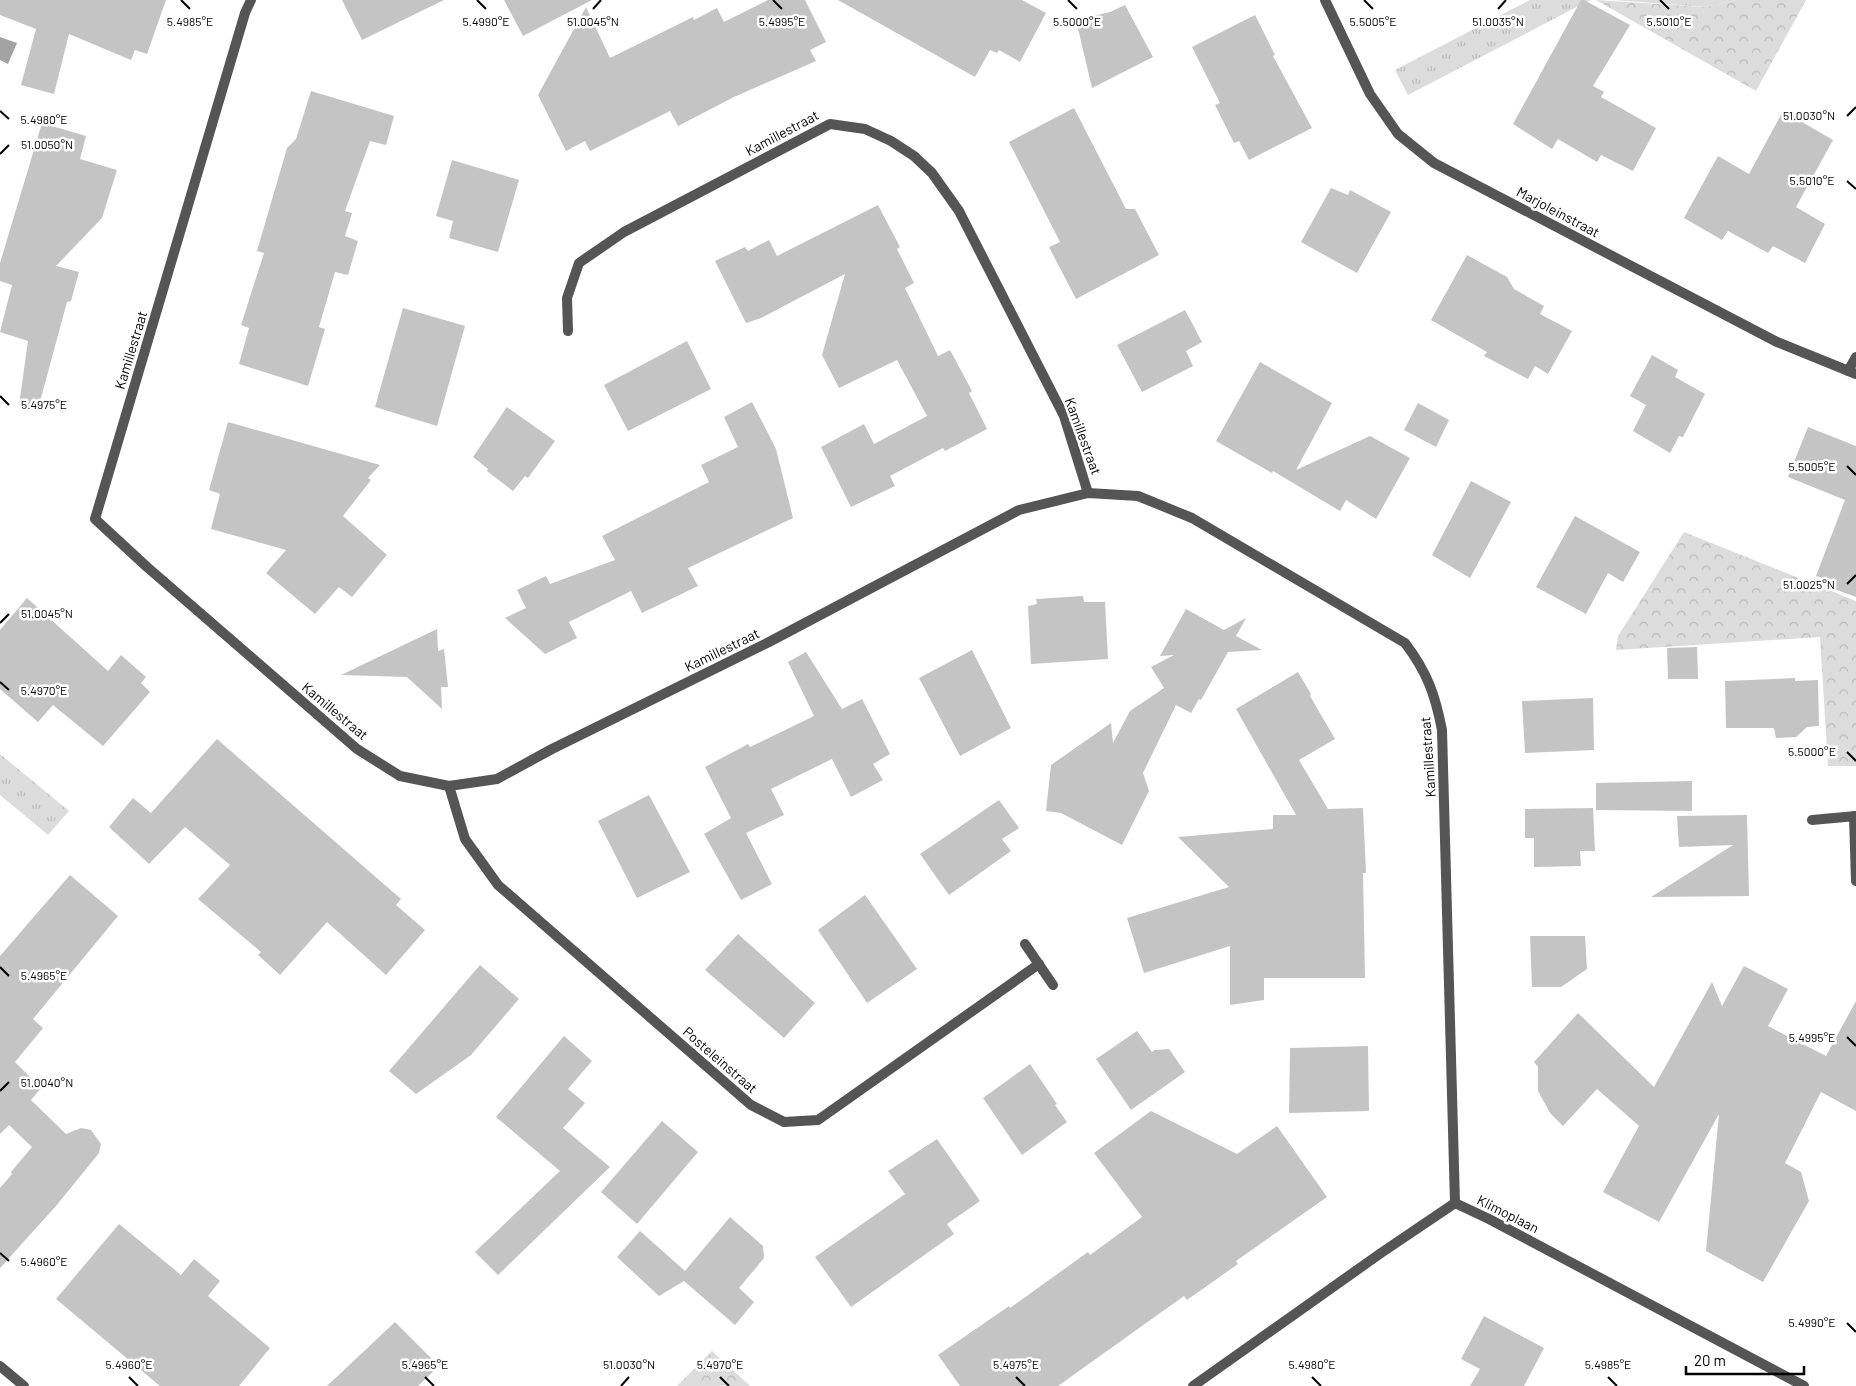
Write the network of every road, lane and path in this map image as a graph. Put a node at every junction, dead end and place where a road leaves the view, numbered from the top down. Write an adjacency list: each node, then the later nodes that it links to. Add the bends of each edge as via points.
1 (250, 0): 7 (street, Kamillestraat, via 95,519 357,749 400,776)
2 (1325, 0): 5 (street, Marjoleinstraat, via 1370,94 1398,134 1434,163 1777,342)
3 (568, 331): 6 (street, Kamillestraat, via 567,298 579,263 624,232 830,124 865,129 914,156 932,173 959,211 1064,416)
4 (1856, 357): 5 (street, Marjoleinstraat)
5 (1852, 372)
6 (1088, 493): 7 (street, Kamillestraat, via 1019,510 770,642 497,779); 14 (street, Kamillestraat, via 1138,496 1192,518 1404,643 1420,663 1437,704 1442,730)
7 (449, 786): 12 (street, Posteleinstraat, via 465,839 498,885 752,1105 784,1122 818,1120)
8 (1855, 816): 9 (street); 10 (street)
9 (1812, 820)
10 (1856, 881)
11 (1025, 944): 12 (street)
12 (1039, 964): 13 (street)
13 (1053, 985)
14 (1455, 1203): 17 (street, Klimoplaan); 18 (street, Klimoplaan)
15 (0, 1366): 16 (street)
16 (24, 1386)
17 (1193, 1386)
18 (1804, 1386)

